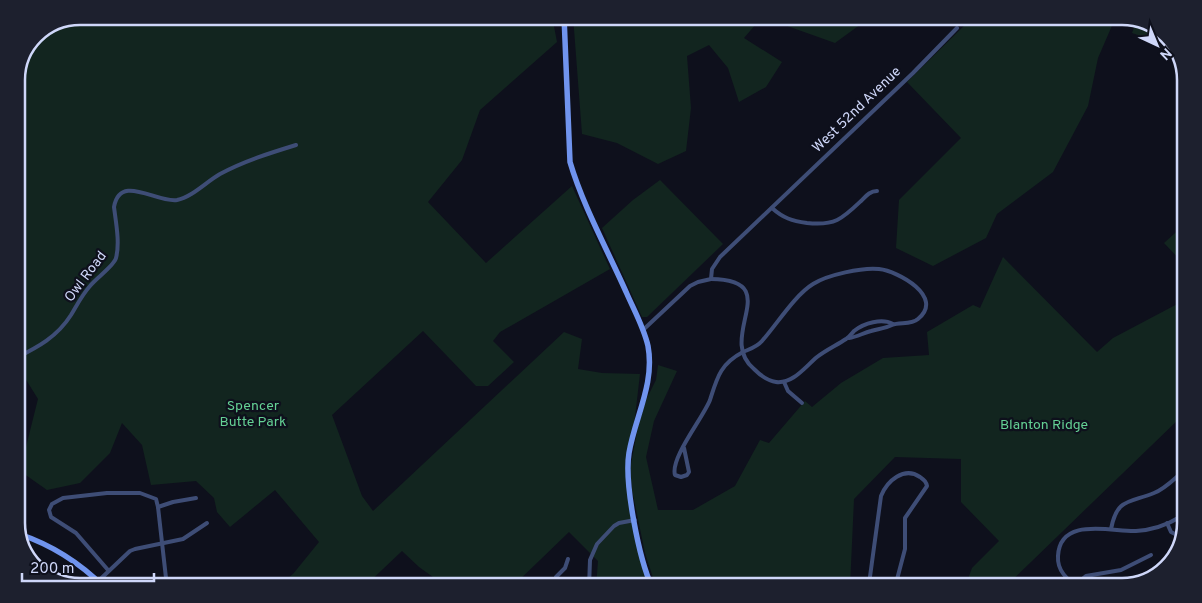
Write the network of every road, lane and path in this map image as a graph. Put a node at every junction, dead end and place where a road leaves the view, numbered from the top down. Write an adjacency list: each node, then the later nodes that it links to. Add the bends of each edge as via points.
1 (564, 25): 8 (main road, via 570,162)
2 (957, 28): 5 (street, West 52nd Avenue)
3 (296, 145): 11 (street, Owl Road, via 237,166 179,199 163,200 139,191 124,191 114,207 116,260 90,286 55,333)
4 (877, 191): 5 (street, via 870,192 839,220 825,224 790,220)
5 (772, 208): 6 (street, West 52nd Avenue, via 717,261)
6 (711, 279): 8 (street, via 690,286); 10 (street, via 737,283 747,294 749,305 741,337)
7 (893, 324): 9 (street); 9 (street, via 884,321 868,324); 10 (street, via 918,319 925,308 923,293 892,272 865,269 813,284 760,344)
8 (643, 330): 19 (main road, via 648,345 649,374 628,466)
9 (849, 338): 12 (street)
10 (742, 353): 12 (street, via 747,363 764,378); 14 (street, via 722,368 708,406)
11 (25, 354)
12 (784, 382): 13 (street, via 788,391)
13 (802, 403)
14 (684, 448): 14 (street, via 674,468 675,474 681,477 690,471)
15 (1177, 476): 22 (street, via 1160,490 1122,504)
16 (196, 498): 17 (street)
17 (158, 507): 25 (street); 28 (street, via 156,499 140,492 63,498 52,504 49,510 51,517 76,532)
18 (1177, 518): 21 (street)
19 (635, 520): 33 (street, via 614,526 597,544 590,560); 34 (main road)
20 (206, 523): 25 (street, via 183,539)
21 (1167, 523): 22 (street, via 1138,531); 23 (street)
22 (1111, 528): 37 (street, via 1082,530 1063,542 1058,553 1059,566)
23 (1176, 534)
24 (27, 537): 29 (main road, via 66,555)
25 (163, 543): 28 (street, via 130,551); 31 (street)
26 (1151, 555): 38 (street, via 1121,570)
27 (568, 559): 32 (street, via 566,568)
28 (108, 570): 30 (street)
29 (94, 578)
30 (101, 578)
31 (166, 578)
32 (556, 578)
33 (589, 578)
34 (648, 578)
35 (869, 578): 36 (street, via 883,491 894,478 908,473 919,476 928,485 905,518 904,552)
36 (897, 578)
37 (1066, 578)
38 (1084, 578)

